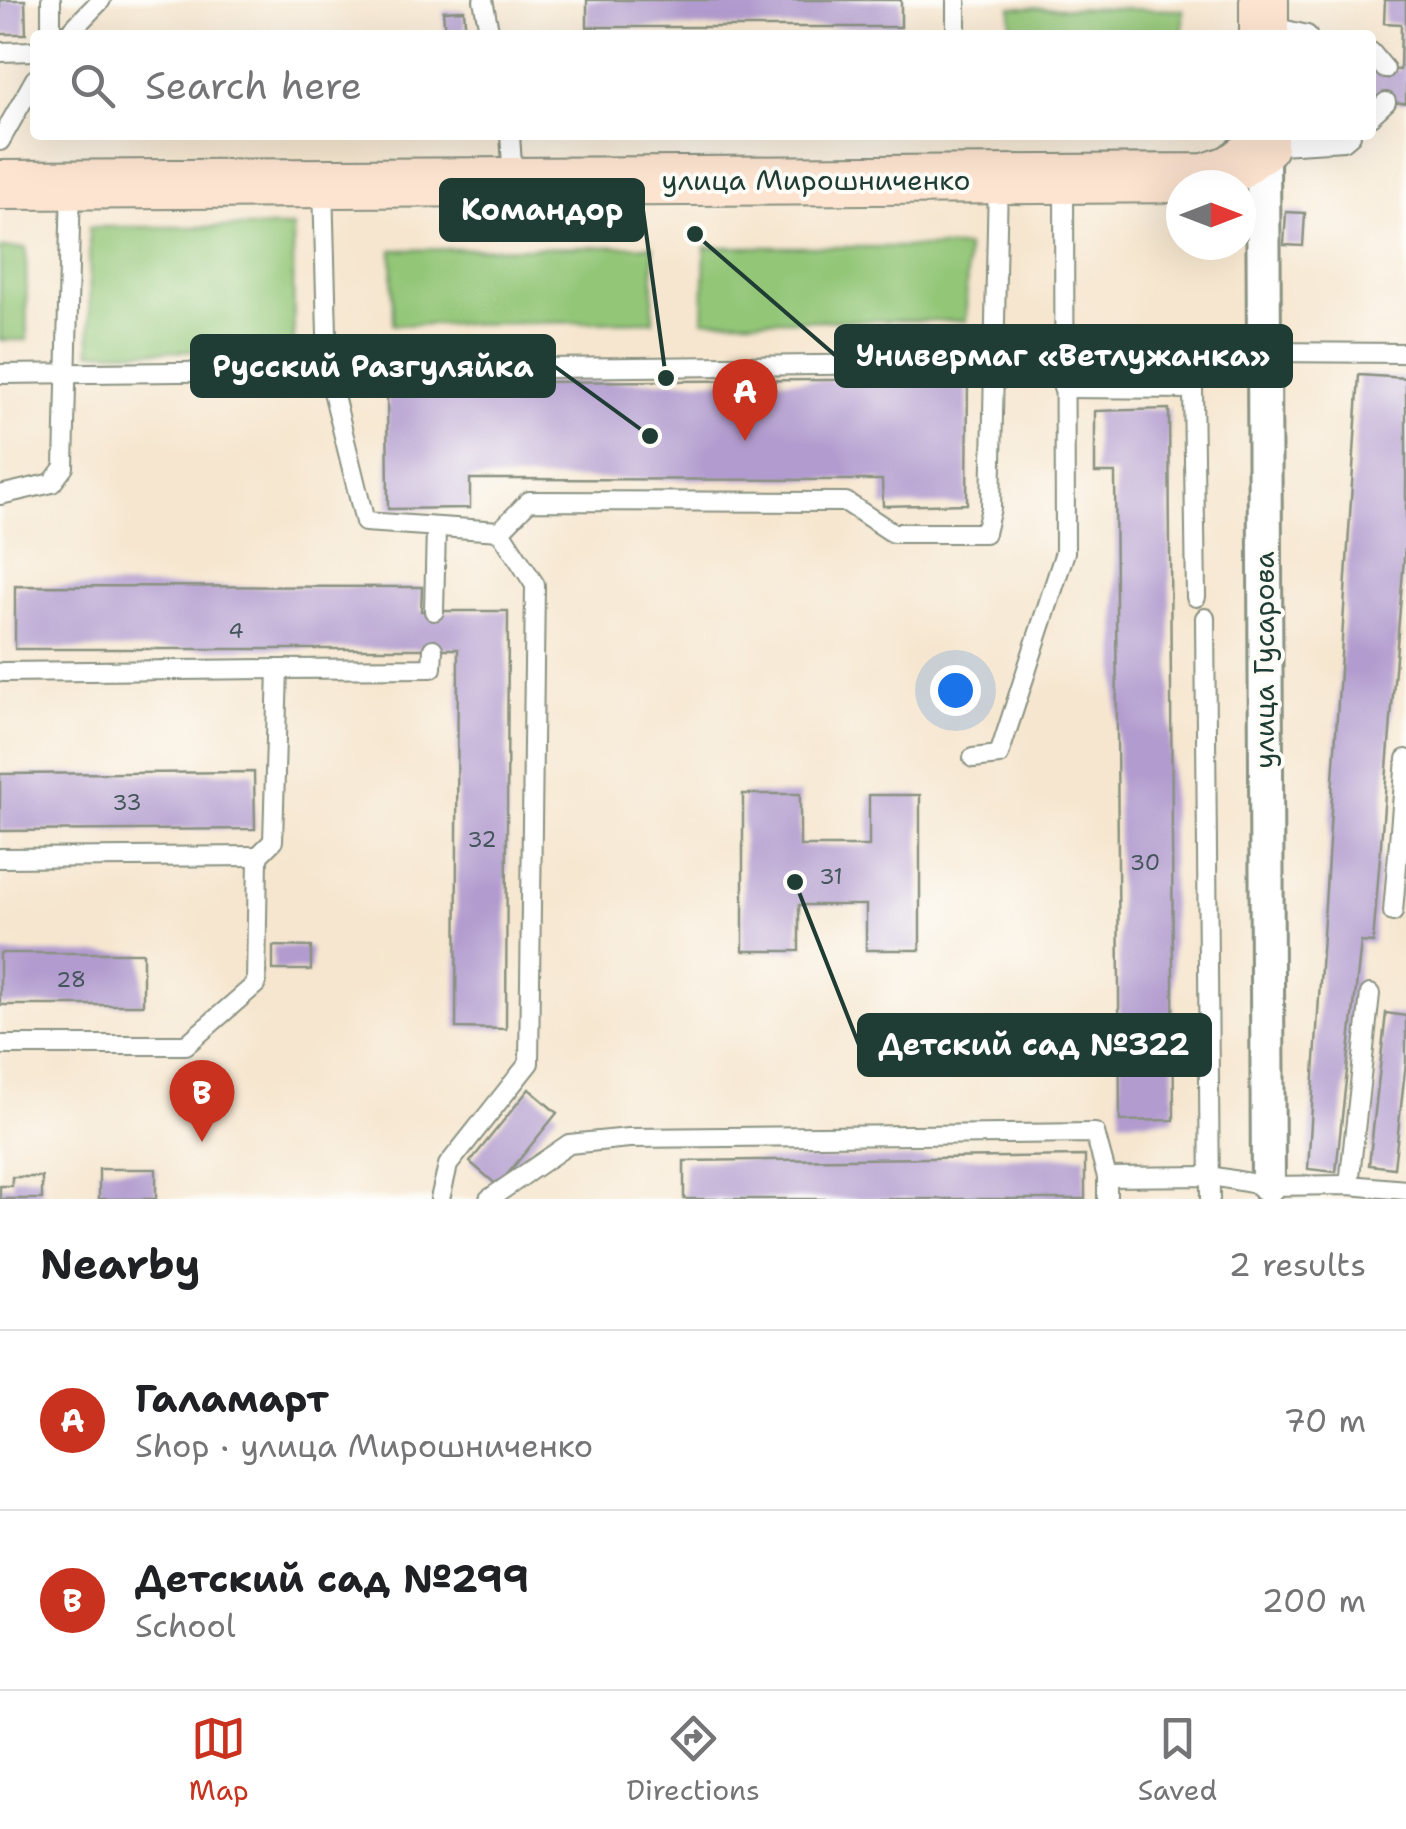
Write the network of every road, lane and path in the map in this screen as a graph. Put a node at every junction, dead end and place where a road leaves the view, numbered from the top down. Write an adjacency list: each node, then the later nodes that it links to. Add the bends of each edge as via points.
1 (51, 0): 5 (lane)
2 (101, 0): 6 (lane)
3 (483, 0): 7 (lane)
4 (956, 0): 8 (lane)
5 (51, 30)
6 (72, 30)
7 (489, 30)
8 (956, 30)
9 (30, 51): 10 (lane)
10 (0, 52)
11 (1376, 58): 12 (lane)
12 (1385, 69)
13 (30, 88): 18 (lane)
14 (1386, 102): 15 (lane)
15 (1376, 111)
16 (1263, 140): 17 (lane); 21 (street, улица Мирошниченко, via 1232,170 1206,178); 25 (street, улица Гусарова)
17 (1345, 140)
18 (0, 141)
19 (512, 158): 20 (street, улица Мирошниченко); 22 (street, улица Мирошниченко)
20 (998, 179): 21 (street, улица Мирошниченко); 27 (lane)
21 (1064, 180): 31 (lane)
22 (323, 182): 23 (street, улица Мирошниченко); 28 (lane)
23 (72, 184): 24 (street, улица Мирошниченко); 29 (lane)
24 (0, 185)
25 (1262, 352): 26 (lane); 52 (street, улица Гусарова)
26 (1406, 353)
27 (994, 363): 28 (lane); 34 (lane, via 992,508 985,533 893,533 846,502 530,501)
28 (328, 371): 29 (lane); 33 (lane, via 365,522)
29 (65, 373): 30 (lane); 32 (lane, via 64,467 52,483)
30 (0, 374)
31 (1063, 388): 35 (lane, via 1193,390); 41 (lane, via 1065,552 999,754)
32 (0, 494)
33 (436, 528): 34 (lane); 36 (lane)
34 (500, 531): 53 (lane, via 535,585 528,1063 448,1165)
35 (1196, 598)
36 (434, 611)
37 (1205, 618): 48 (lane)
38 (433, 650): 39 (lane, via 432,668)
39 (278, 668): 40 (lane); 43 (lane, via 273,842)
40 (4, 672)
41 (974, 758)
42 (1406, 759): 45 (lane)
43 (258, 856): 44 (lane); 47 (lane, via 256,984 186,1044)
44 (0, 858)
45 (1392, 912)
46 (1370, 994): 50 (lane)
47 (0, 1045)
48 (1211, 1176): 49 (lane); 52 (lane); 56 (lane)
49 (1107, 1177): 54 (lane, via 1096,1133 629,1138 569,1144); 55 (lane)
50 (1349, 1185): 51 (lane); 52 (lane)
51 (1406, 1190)
52 (1268, 1192)
53 (440, 1199)
54 (489, 1199)
55 (1107, 1199)
56 (1210, 1199)

